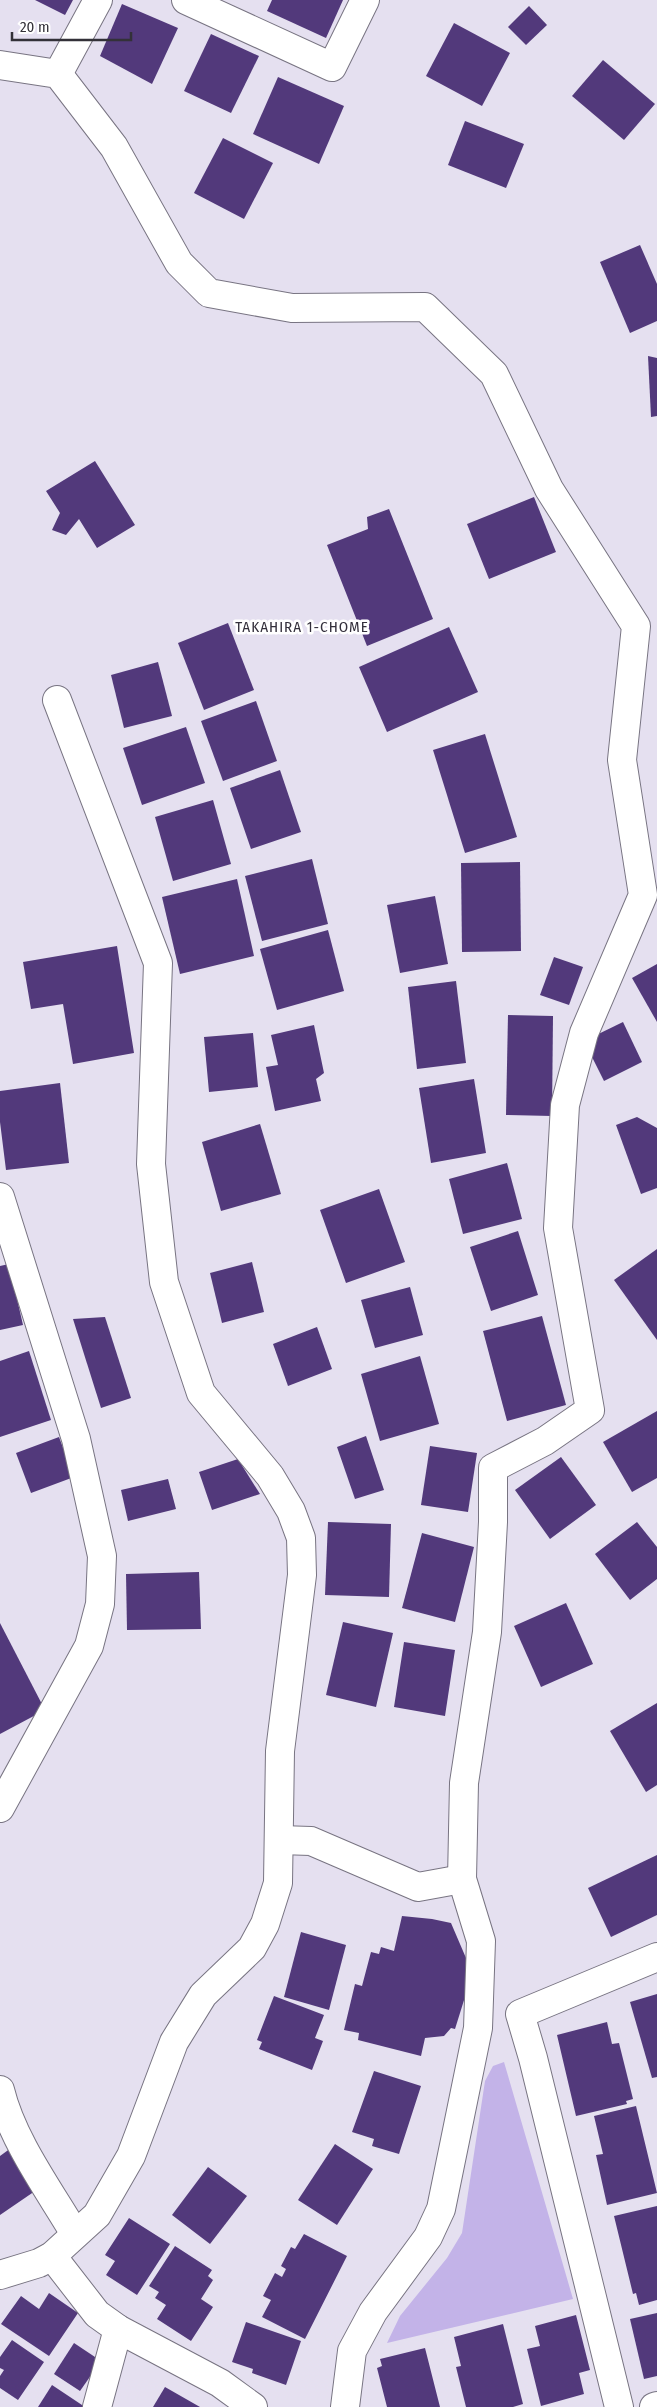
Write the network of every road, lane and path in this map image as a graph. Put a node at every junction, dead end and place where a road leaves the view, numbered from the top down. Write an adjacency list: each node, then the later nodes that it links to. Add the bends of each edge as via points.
1 (98, 0): 5 (street)
2 (186, 0): 3 (street, via 332,67)
3 (365, 0)
4 (0, 65): 5 (street)
5 (58, 74): 10 (street, via 114,147 179,263 209,293 292,308 425,307 494,374 549,489 636,626 622,760 643,895 584,1033 565,1105 558,1228 590,1410 545,1440 493,1468 487,1632 464,1784)
6 (57, 700): 9 (street, via 158,963 151,1164 164,1282 201,1393 270,1476 291,1511 300,1538 302,1575 280,1751)
7 (0, 1196): 8 (street, via 76,1439 102,1556 100,1604 89,1646)
8 (0, 1808)
9 (280, 1840): 10 (street, via 311,1840 418,1887); 15 (street, via 278,1883 265,1924 252,1948 203,1995 174,2042 131,2156 97,2215)
10 (462, 1879): 13 (street, via 481,1941)
11 (657, 1957): 12 (street)
12 (520, 2014): 13 (street); 22 (street)
13 (478, 2028): 21 (street, via 442,2209 428,2237 373,2312 352,2351)
14 (0, 2090): 15 (street, via 26,2153)
15 (75, 2234): 16 (street)
16 (52, 2256): 17 (street); 18 (street, via 97,2314)
17 (0, 2275)
18 (118, 2329): 19 (street); 20 (street, via 220,2383)
19 (97, 2407)
20 (252, 2407)
21 (345, 2407)
22 (619, 2407)

